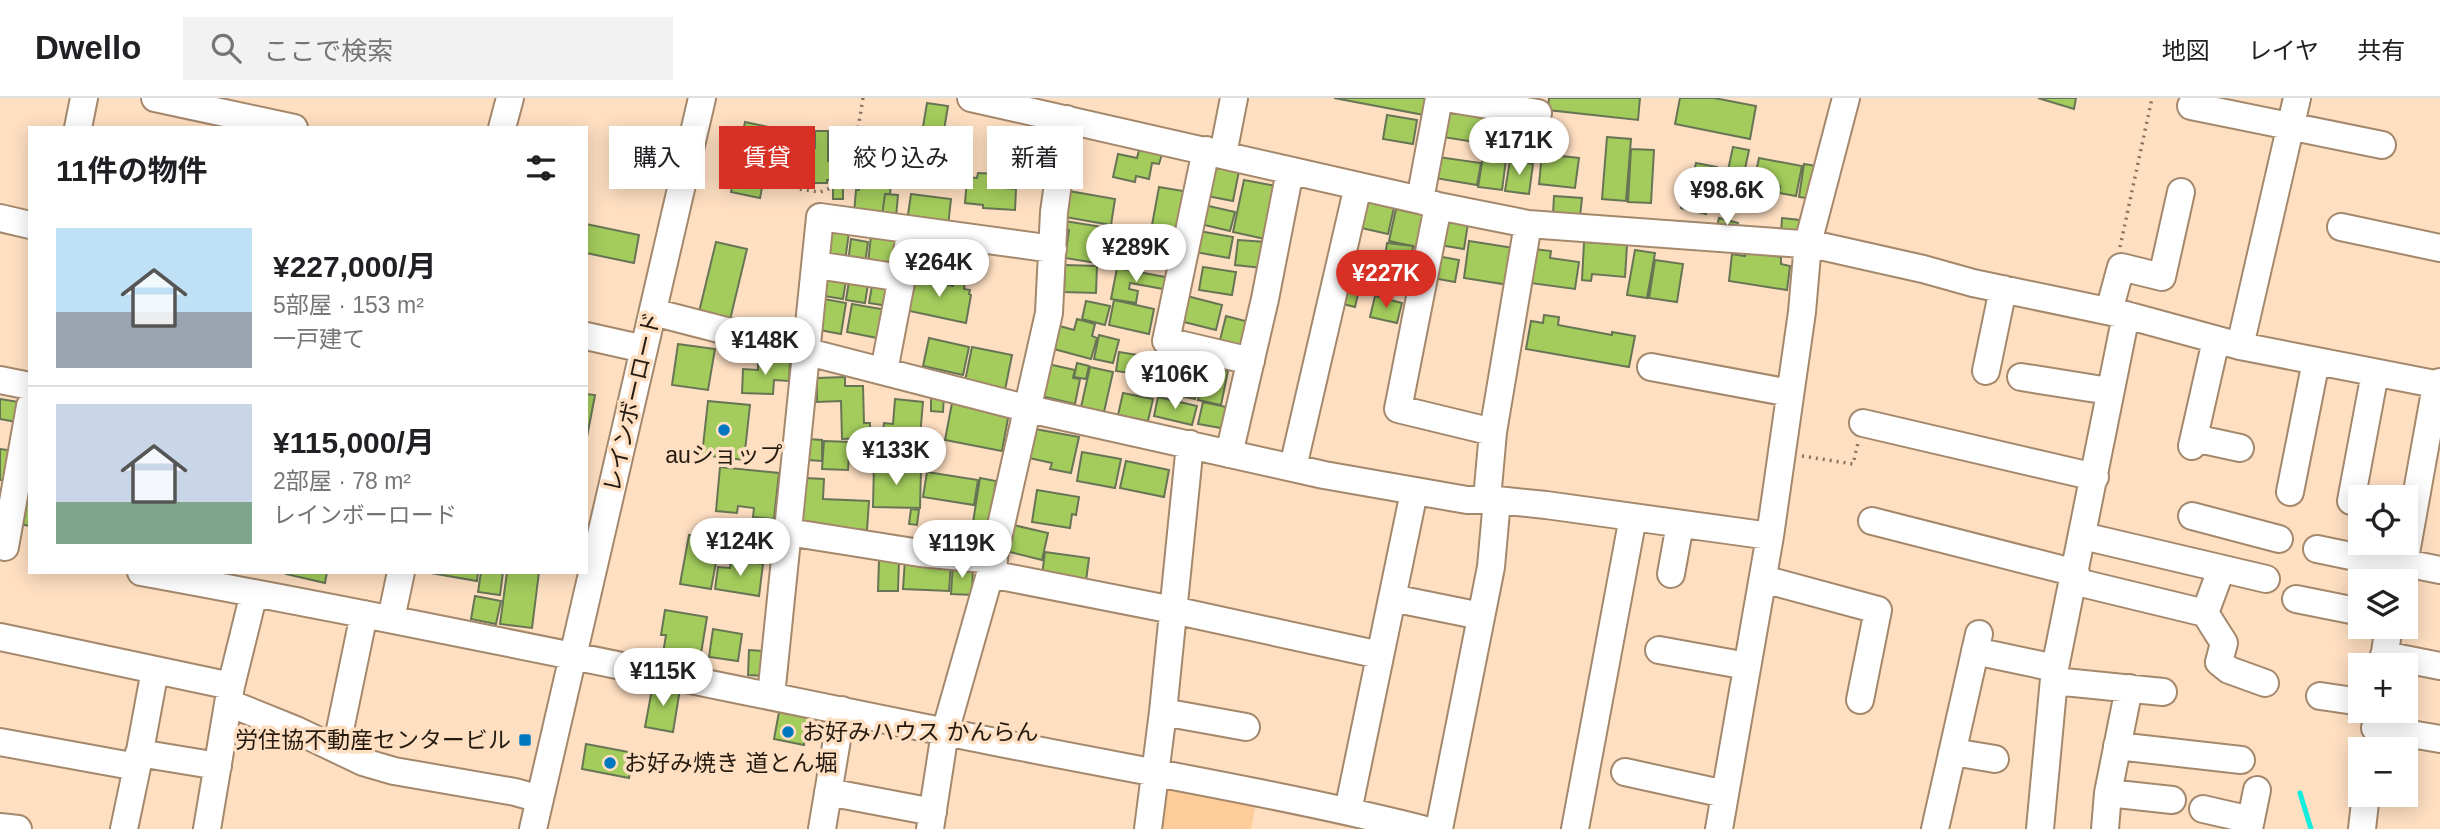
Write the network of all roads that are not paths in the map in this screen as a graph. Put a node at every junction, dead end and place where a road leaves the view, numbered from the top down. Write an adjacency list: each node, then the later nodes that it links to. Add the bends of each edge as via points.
1 (84, 98): 14 (street)
2 (155, 98): 15 (street)
3 (510, 98): 16 (street)
4 (702, 98): 35 (street, レインボーロード)
5 (971, 98): 13 (street)
6 (1234, 98): 19 (street)
7 (1439, 98): 23 (street)
8 (1445, 98): 12 (street)
9 (1846, 98): 29 (street)
10 (2297, 98): 17 (street)
11 (2191, 106): 17 (street)
12 (1538, 113)
13 (1067, 119): 19 (street); 31 (street)
14 (78, 126)
15 (285, 126)
16 (503, 126)
17 (2291, 126): 18 (street); 38 (street)
18 (2382, 145)
19 (1214, 152): 20 (street); 41 (street, via 1166,341)
20 (1290, 170): 21 (street); 41 (street)
21 (1358, 186): 23 (street); 61 (street)
22 (2180, 192): 36 (street, via 2162,277 2121,267)
23 (1429, 203): 25 (street); 56 (street, via 1398,409)
24 (0, 218): 26 (street)
25 (1528, 224): 29 (street); 56 (street)
26 (28, 225)
27 (2341, 227): 30 (street)
28 (911, 230): 31 (street); 32 (street, via 820,216); 33 (street)
29 (1808, 243): 34 (street); 52 (street)
30 (2440, 248)
31 (1053, 249): 53 (street, via 1049,313)
32 (817, 265): 33 (street); 40 (street)
33 (902, 278): 44 (street)
34 (2003, 289): 36 (street); 45 (street)
35 (653, 312): 39 (street, レインボーロード); 40 (street)
36 (2117, 313): 38 (street); 51 (street)
37 (588, 336): 39 (street)
38 (2228, 343): 42 (street); 59 (street, via 2193,442)
39 (644, 349): 100 (street, レインボーロード)
40 (805, 352): 44 (street); 71 (street)
41 (1251, 361): 60 (street)
42 (2316, 361): 46 (street); 66 (street)
43 (1651, 368): 52 (street)
44 (884, 371): 53 (street)
45 (1986, 372)
46 (2375, 373): 49 (street); 64 (street)
47 (2021, 377): 51 (street)
48 (0, 380): 50 (street)
49 (2440, 384): 62 (street, via 2434,397)
50 (28, 386)
51 (2109, 391): 63 (street)
52 (1790, 393): 72 (street)
53 (1029, 409): 58 (street); 77 (street)
54 (28, 410): 57 (street)
55 (1863, 423): 63 (street)
56 (1493, 432): 67 (street)
57 (12, 438): 74 (street)
58 (1190, 444): 60 (street); 92 (street)
59 (2240, 448)
60 (1229, 454): 61 (street)
61 (1293, 467): 65 (street)
62 (2431, 473): 79 (street)
63 (2095, 477): 73 (street)
64 (2354, 485)
65 (1414, 492): 67 (street); 89 (street)
66 (2291, 492)
67 (1492, 499): 68 (street); 95 (street, via 1491,567)
68 (1633, 517): 70 (street); 150 (street)
69 (1872, 521): 86 (street)
70 (1680, 524): 72 (street); 85 (street)
71 (788, 532): 77 (street); 110 (street)
72 (1770, 536): 87 (street)
73 (2083, 536): 76 (street); 86 (street)
74 (12, 549)
75 (2316, 549): 78 (street)
76 (2182, 560): 80 (street); 80 (street, via 2193,510 2270,537 2259,578)
77 (992, 567): 92 (street); 118 (street)
78 (2399, 569)
79 (2403, 569)
80 (2221, 570): 93 (street)
81 (2418, 570): 82 (street)
82 (2440, 570)
83 (152, 574): 88 (street)
84 (401, 574): 96 (street)
85 (1671, 574)
86 (2075, 577): 93 (street); 105 (street)
87 (1763, 579): 102 (street); 112 (street, via 1878,610)
88 (254, 593): 94 (street); 109 (street)
89 (1392, 598): 95 (street); 99 (street)
90 (2296, 598): 91 (street)
91 (2348, 609)
92 (1173, 610): 99 (street); 115 (street)
93 (2205, 613): 106 (street, via 2224,643 2219,662)
94 (365, 614): 96 (street); 122 (street)
95 (1481, 616): 149 (street)
96 (391, 619): 100 (street)
97 (0, 637): 104 (street)
98 (1659, 650): 102 (street)
99 (1380, 655): 138 (street)
100 (573, 656): 110 (street); 134 (street, レインボーロード)
101 (2418, 664): 103 (street)
102 (1747, 666): 133 (street)
103 (2440, 666)
104 (155, 670): 109 (street); 125 (street)
105 (2055, 674): 107 (street); 123 (street, via 1977,642); 153 (street)
106 (2265, 683)
107 (2129, 688): 108 (street); 121 (street)
108 (2163, 692)
109 (230, 695): 122 (street); 127 (street)
110 (771, 696): 114 (street)
111 (2320, 696): 113 (street)
112 (1860, 700)
113 (2348, 700)
114 (842, 710): 118 (street); 131 (street)
115 (1163, 712): 116 (street); 129 (street)
116 (1246, 727)
117 (2375, 729): 119 (street)
118 (945, 732): 129 (street); 139 (street)
119 (2440, 739)
120 (0, 742): 125 (street)
121 (2118, 746): 126 (street); 132 (street)
122 (336, 749): 134 (street, via 394,771)
123 (1952, 752): 124 (street); 152 (street)
124 (1995, 759)
125 (138, 760): 127 (street); 143 (street)
126 (2241, 761)
127 (218, 766): 144 (street)
128 (1625, 772): 133 (street)
129 (1156, 774): 138 (street); 147 (street)
130 (2257, 790): 140 (street)
131 (828, 792): 139 (street); 146 (street)
132 (2108, 793): 135 (street); 154 (street)
133 (1725, 794): 151 (street)
134 (540, 799): 145 (street, レインボーロード)
135 (2172, 800)
136 (2365, 807): 155 (street)
137 (2203, 809): 140 (street)
138 (1348, 811): 148 (street)
139 (931, 820)
140 (2250, 824)
141 (0, 827): 142 (street)
142 (18, 829)
143 (124, 829)
144 (207, 829)
145 (533, 829)
146 (822, 829)
147 (1148, 829)
148 (1422, 829)
149 (1439, 829)
150 (1577, 829)
151 (1719, 829)
152 (1935, 829)
153 (2040, 829)
154 (2105, 829)
155 (2362, 829)

